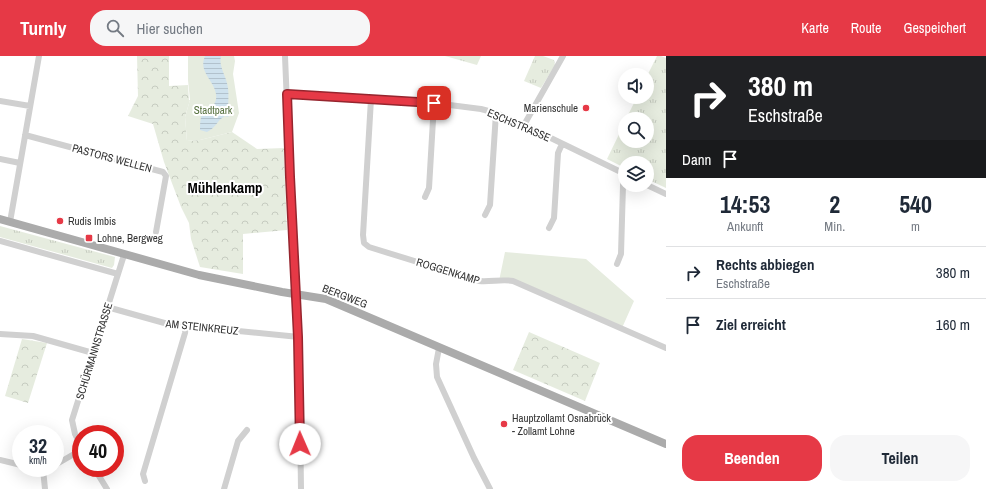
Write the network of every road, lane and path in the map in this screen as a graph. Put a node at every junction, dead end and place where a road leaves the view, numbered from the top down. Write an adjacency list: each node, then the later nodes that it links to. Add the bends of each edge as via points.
1 (39, 56): 9 (street)
2 (286, 56): 5 (street)
3 (555, 56): 4 (street)
4 (563, 57): 11 (street)
5 (287, 94): 6 (street, ESCHSTRASSE); 30 (street)
6 (371, 99): 8 (street, ESCHSTRASSE); 36 (street, ROGGENKAMP, via 363,235 364,242 369,247 480,281 513,282)
7 (0, 101): 9 (street)
8 (434, 103): 10 (street, ESCHSTRASSE); 20 (street, via 429,188)
9 (30, 106): 12 (street)
10 (496, 113): 11 (street, ESCHSTRASSE); 21 (street, via 490,204)
11 (524, 125): 13 (street, ESCHSTRASSE)
12 (25, 134): 15 (street); 25 (street, PASTORS WELLEN, via 163,172 166,176)
13 (562, 144): 16 (street, ESCHSTRASSE); 24 (street, via 558,153 554,218)
14 (0, 159): 15 (street)
15 (20, 163): 23 (street)
16 (618, 171)
17 (654, 188): 19 (street)
18 (623, 192): 28 (street, via 621,254)
19 (666, 194)
20 (425, 197)
21 (485, 215)
22 (0, 219): 23 (main road, BERGWEG)
23 (10, 222): 27 (main road, BERGWEG)
24 (549, 228)
25 (156, 232)
26 (0, 241): 29 (street)
27 (124, 255): 29 (street, SCHÜRMANNSTRASSE); 30 (main road, BERGWEG, via 222,280)
28 (617, 264)
29 (118, 274): 31 (street, SCHÜRMANNSTRASSE)
30 (297, 294): 34 (street); 35 (main road, BERGWEG, via 336,302)
31 (107, 307): 32 (street, AM STEINKREUZ, via 162,323); 37 (street, SCHÜRMANNSTRASSE)
32 (186, 326): 34 (street, AM STEINKREUZ); 45 (street, via 143,474)
33 (0, 334): 37 (street, via 33,336)
34 (298, 337): 49 (street)
35 (439, 348): 40 (main road, BERGWEG); 50 (street, via 437,377)
36 (666, 348)
37 (93, 353): 38 (street, SCHÜRMANNSTRASSE, via 72,420)
38 (73, 425)
39 (247, 430): 48 (street, via 238,441)
40 (666, 444)
41 (0, 460): 42 (street)
42 (12, 463)
43 (46, 477): 46 (street)
44 (100, 477): 47 (street)
45 (145, 481)
46 (45, 489)
47 (107, 489)
48 (224, 489)
49 (301, 489)
50 (490, 489)

